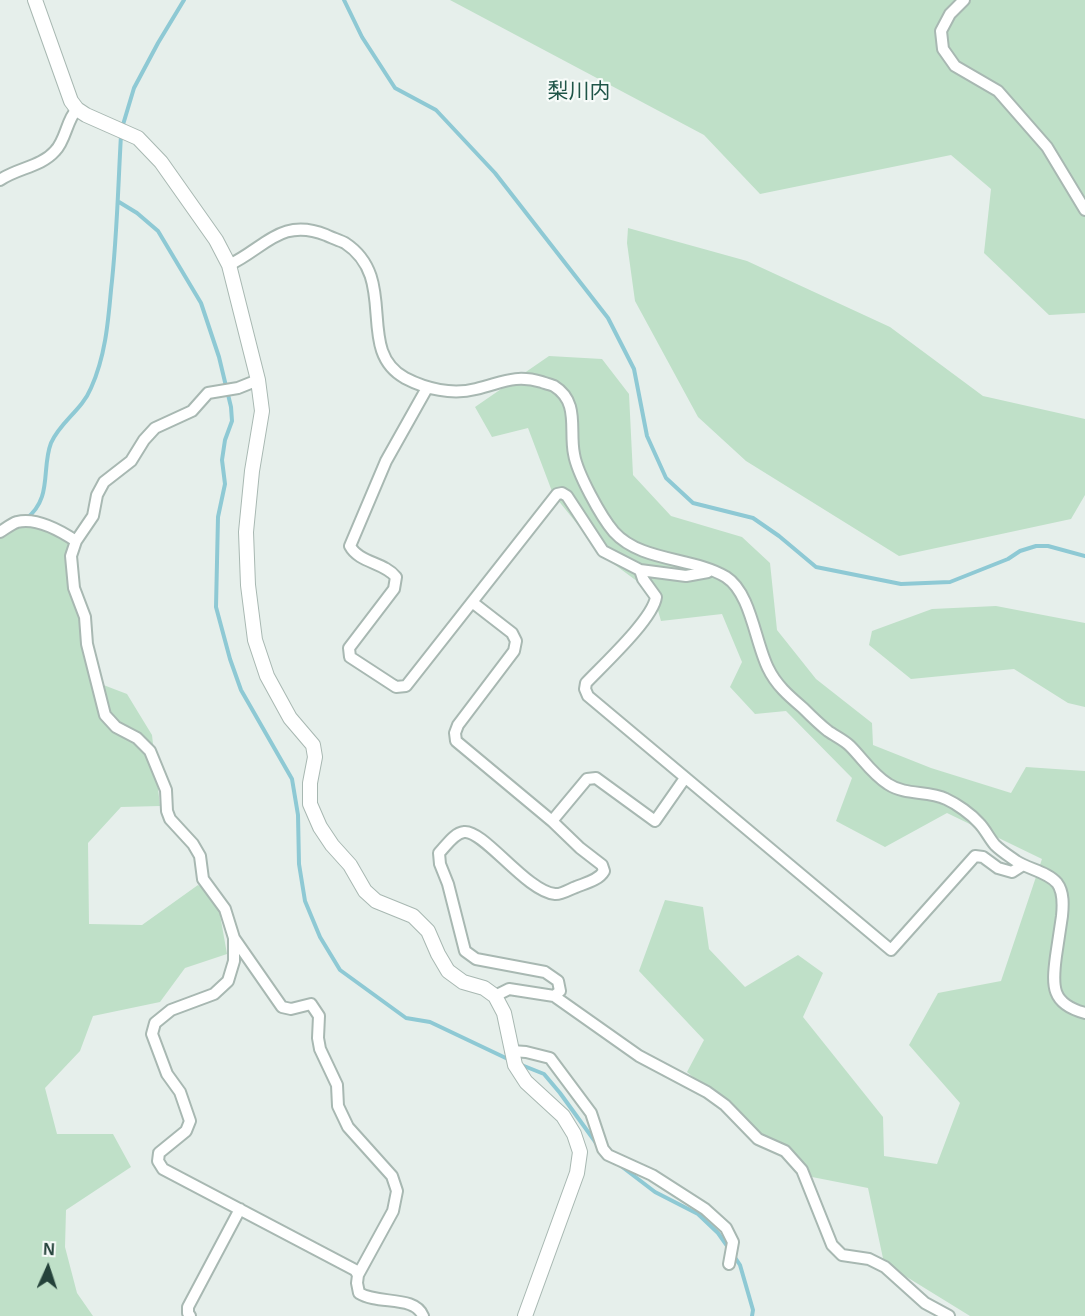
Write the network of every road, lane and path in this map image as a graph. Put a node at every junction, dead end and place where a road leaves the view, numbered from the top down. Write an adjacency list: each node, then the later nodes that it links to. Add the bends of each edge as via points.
1 (35, 0): 3 (street)
2 (964, 0): 5 (street, via 941,31 943,49 955,66 998,91 1047,147)
3 (77, 109): 4 (street, via 70,116 56,151); 6 (street, via 138,138 161,162 216,240)
4 (0, 180)
5 (1085, 210)
6 (229, 266): 7 (street); 8 (street, via 276,235 294,229 318,232 344,243 362,258 373,276 380,344 387,363 402,376)
7 (248, 384): 10 (street, via 208,393 192,411 155,428 131,461 104,482 93,516); 18 (street, via 262,411 246,532 255,640 267,676 290,718 313,745 310,804 320,827 365,891 376,901 413,916 428,931 448,971)
8 (427, 388): 12 (street, via 474,390 509,378 529,378 554,386 567,398 572,413 573,452 580,475 613,531 627,543); 13 (street, via 386,461 350,546 354,553 390,569 396,577 394,589 349,648 350,657 396,687 406,686)
9 (0, 532): 10 (street, via 16,522 30,521 63,532)
10 (76, 541): 17 (street, via 71,556 74,588 85,617 87,644 105,715 116,728 137,738 150,751 166,790 170,819 200,856 203,879 225,909)
11 (640, 570): 12 (street, via 686,576); 13 (street, via 603,551 562,493 557,494); 14 (street, via 656,597 655,606 586,683 585,689 588,696)
12 (712, 571): 16 (street, via 728,578 741,594 769,670 780,688 828,731 849,744 885,783 898,790 934,794 950,801 977,820 996,846)
13 (472, 602): 15 (street, via 512,633 516,641 514,651 458,725 456,741)
14 (685, 778): 15 (street, via 655,821 596,778 587,779); 16 (street, via 891,950 975,856 1012,872)
15 (552, 821): 19 (street, via 602,865 602,875 557,894 547,892 505,862 475,833 465,832 457,834 440,853 440,864 465,951 476,959 545,972 558,981 560,991)
16 (1023, 866): 20 (street, via 1057,882 1062,893 1053,982 1058,999 1072,1010)
17 (234, 938): 22 (street, via 234,961 228,981 214,994 171,1010 155,1023 152,1034 166,1074 180,1092 190,1121 186,1131 159,1153 158,1161 164,1169); 24 (street, via 282,1007 311,1004 319,1016 320,1049 337,1085 338,1106 348,1127 392,1176 397,1191 393,1211)
18 (495, 996): 19 (street, via 509,989); 21 (street, via 504,1013)
19 (554, 996): 28 (street, via 639,1056 707,1092 726,1105 758,1139 784,1151 802,1170 832,1245 842,1255 869,1259 885,1267 925,1303)
20 (1085, 1013)
21 (511, 1051): 23 (street, via 550,1058 591,1113 608,1155 652,1175 705,1209 726,1228 733,1242); 27 (street, via 526,1082 562,1116 580,1152 577,1173)
22 (240, 1209): 24 (street); 25 (street, via 188,1307)
23 (729, 1264)
24 (358, 1275): 26 (street, via 359,1293 368,1298 413,1303)
25 (190, 1316)
26 (423, 1316)
27 (525, 1316)
28 (949, 1316)

